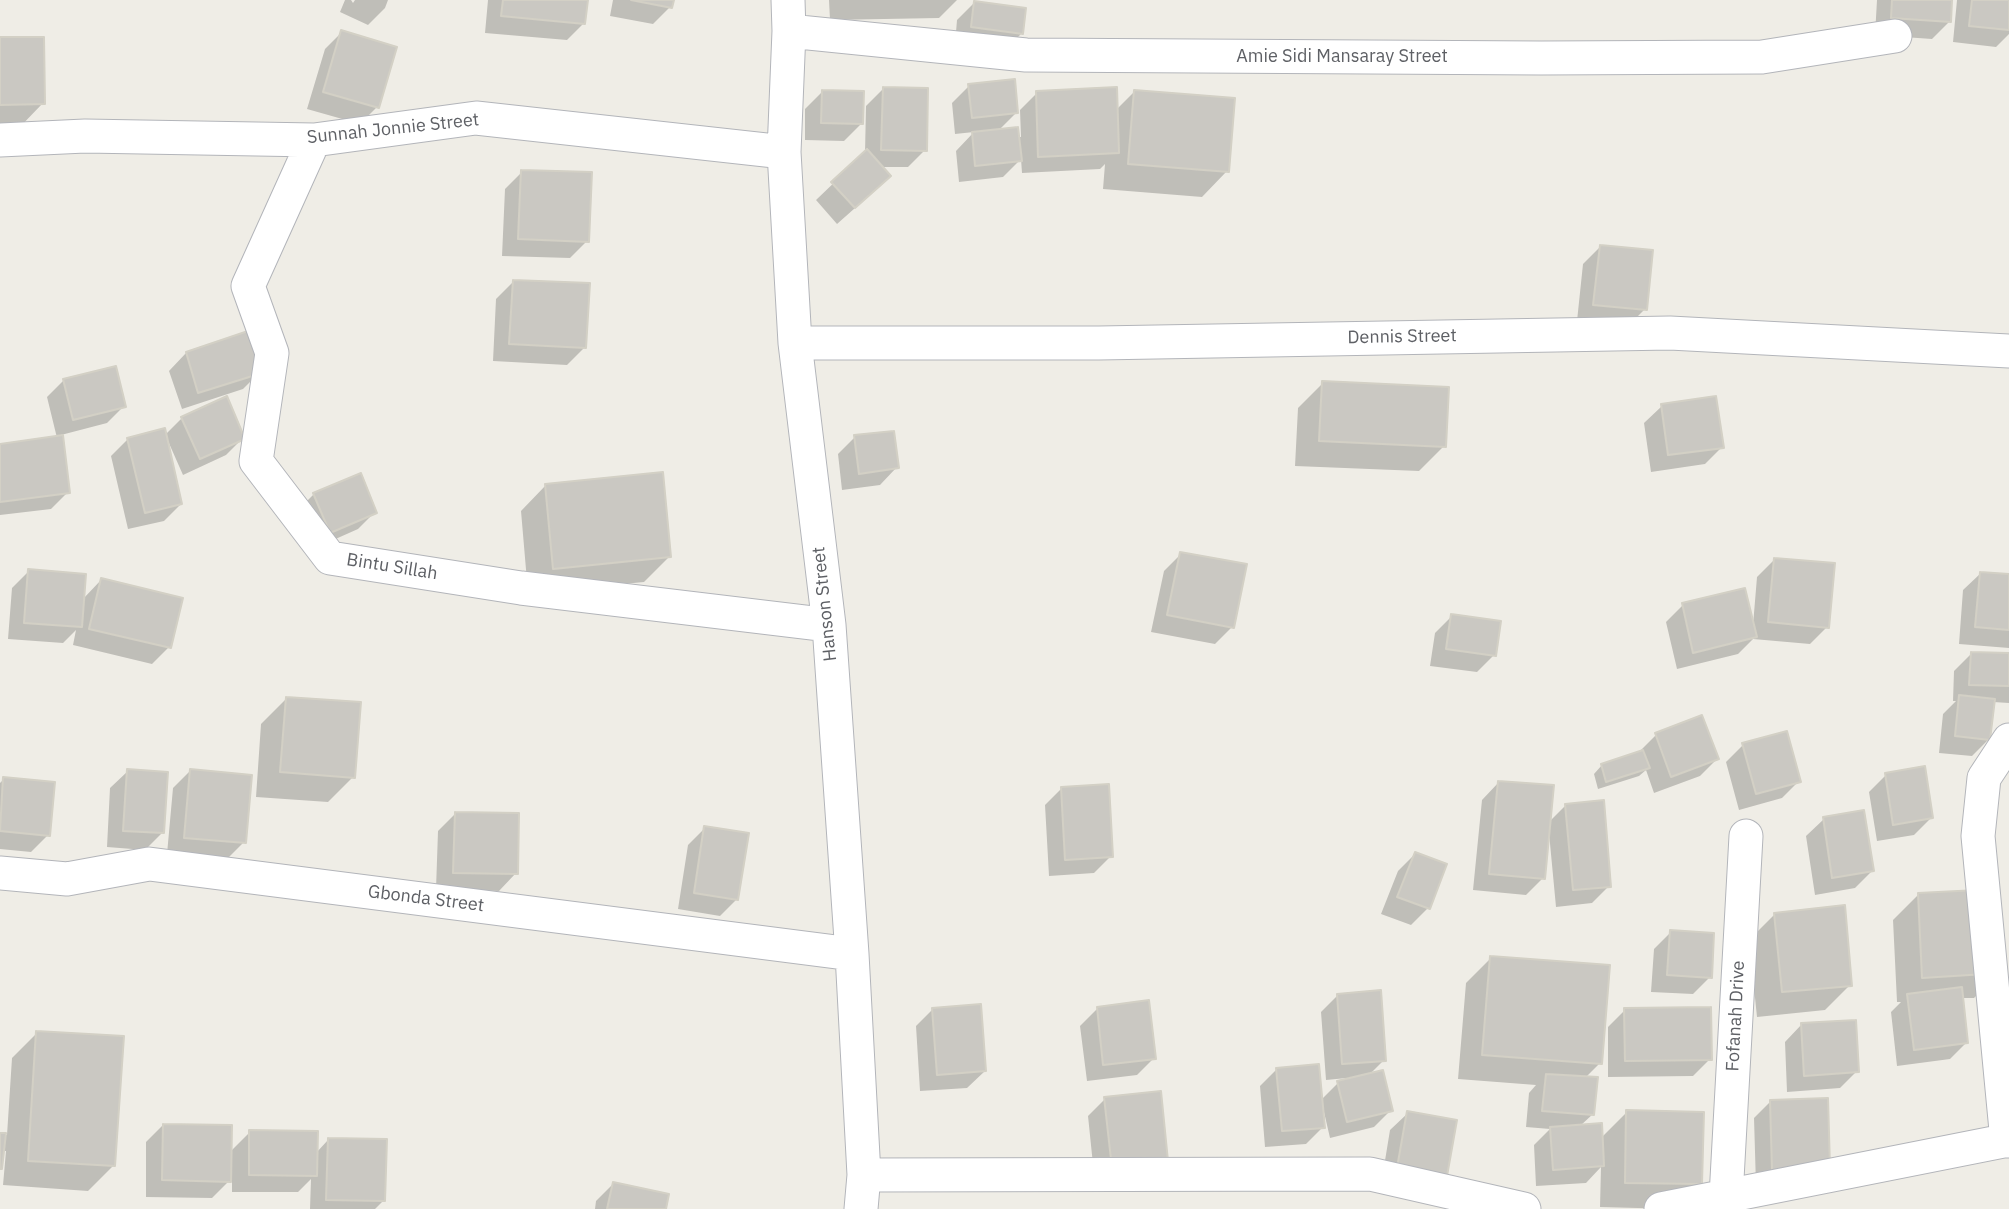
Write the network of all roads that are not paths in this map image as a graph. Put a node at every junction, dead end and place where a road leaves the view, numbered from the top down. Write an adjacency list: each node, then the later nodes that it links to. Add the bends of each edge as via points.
1 (788, 15): 2 (street, Amie Sidi Mansaray Street, via 1026,55 1762,57); 5 (street, Hanson Street)
2 (1895, 36)
3 (314, 139): 4 (street, Sunnah Jonnie Street, via 85,136); 5 (street, Sunnah Jonnie Street, via 476,118); 8 (street, Bintu Sillah, via 248,286 272,353 256,461 330,558 522,588)
4 (0, 140)
5 (784, 152): 6 (street, Hanson Street)
6 (795, 343): 7 (street, Dennis Street, via 1098,343 1670,332); 8 (street, Hanson Street)
7 (2009, 351)
8 (829, 625): 12 (street, Hanson Street)
9 (2009, 740): 13 (street, via 1984,778 1978,836)
10 (1746, 836): 15 (street, Fofanah Drive)
11 (0, 873): 12 (street, Gbonda Street, via 67,879 149,864)
12 (852, 954): 14 (street, Hanson Street)
13 (2008, 1141): 15 (street)
14 (864, 1175): 16 (street, Hanson Street); 17 (street, via 1370,1174)
15 (1726, 1197): 18 (street)
16 (861, 1209)
17 (1524, 1209)
18 (1661, 1209)

